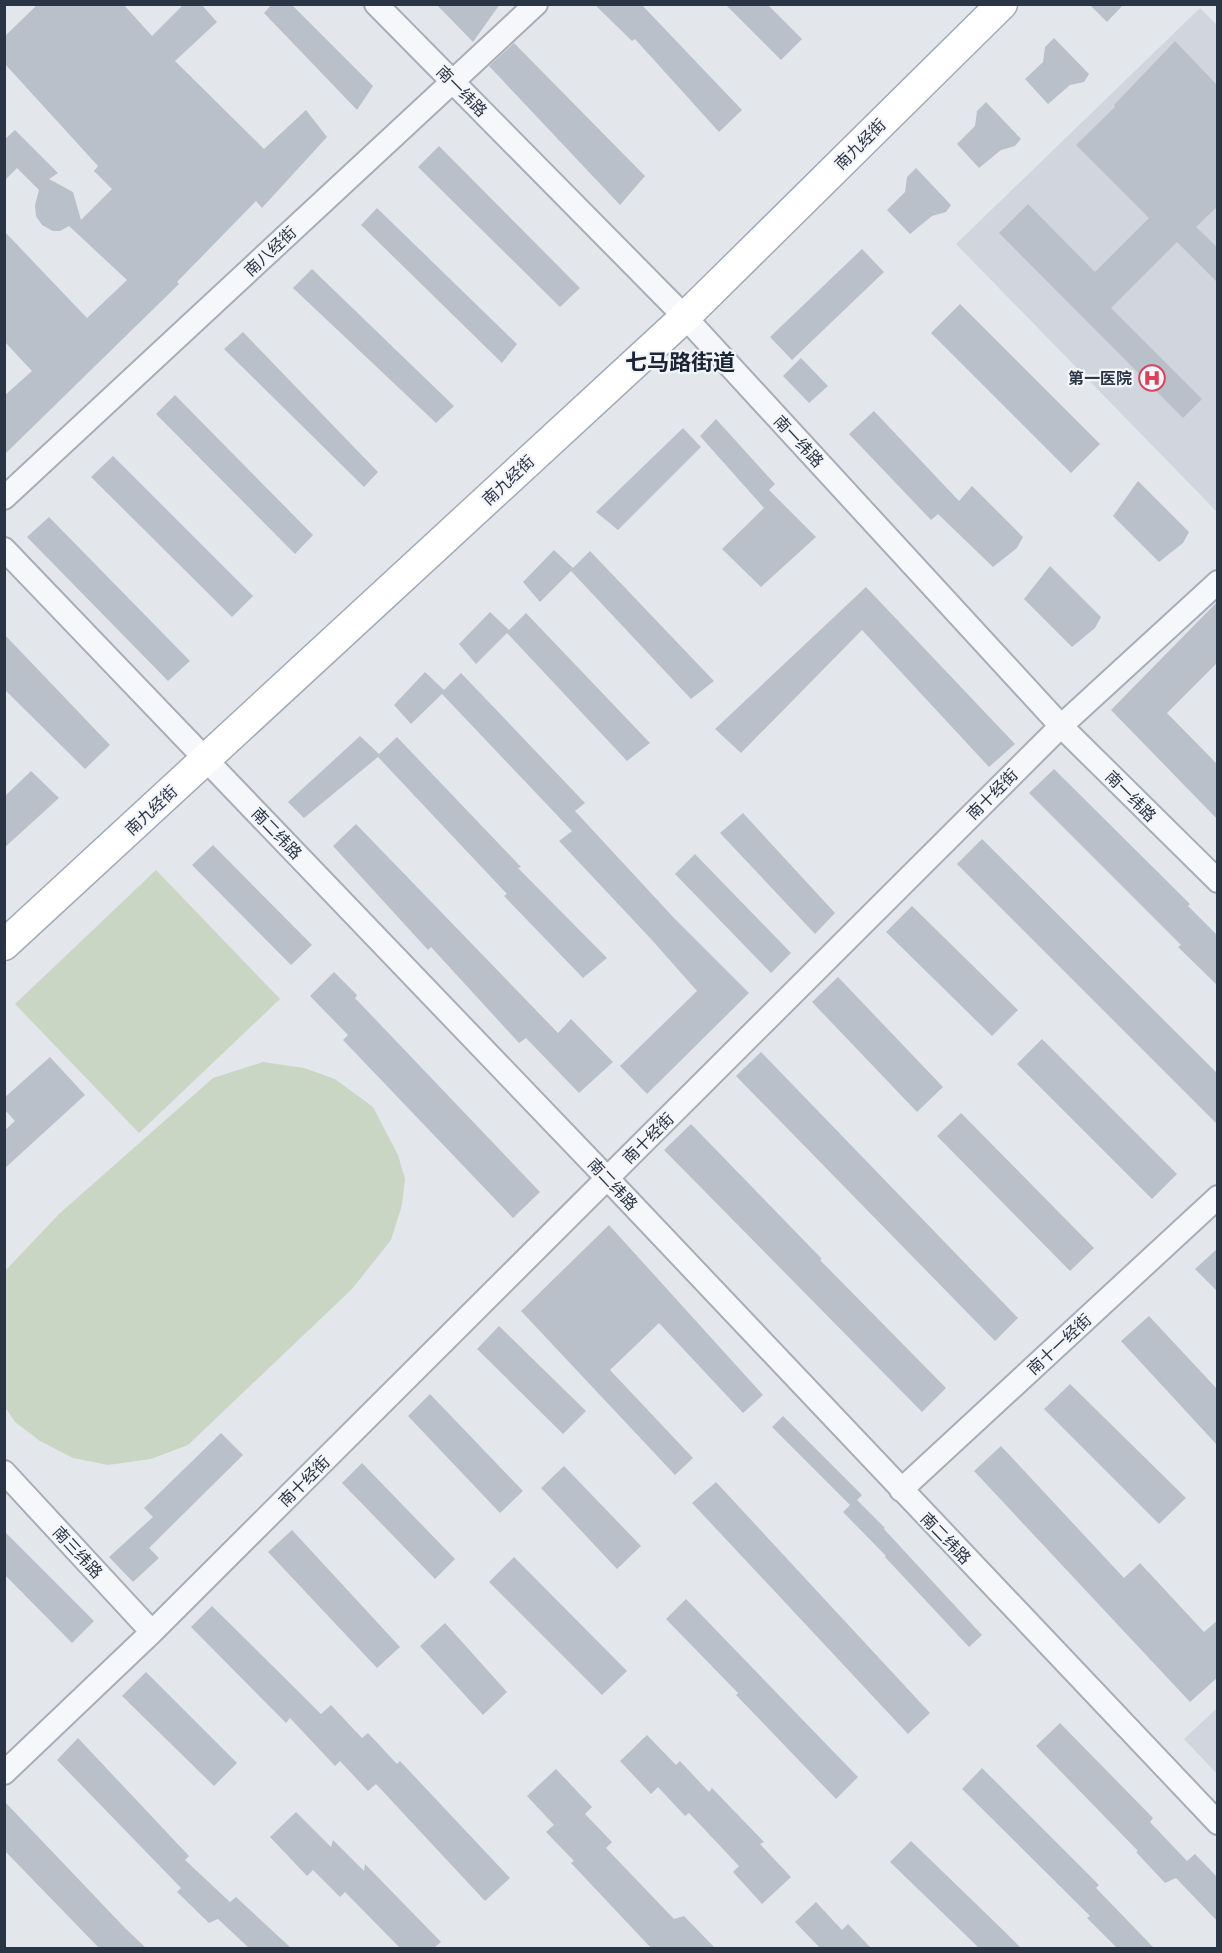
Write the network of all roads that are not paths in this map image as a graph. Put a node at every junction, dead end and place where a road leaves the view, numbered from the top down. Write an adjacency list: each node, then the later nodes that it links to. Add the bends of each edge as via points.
1 (376, 4): 4 (street, 南一纬路)
2 (536, 4): 4 (street, 南八经街)
3 (1002, 4): 5 (main road, 南九经街)
4 (452, 81): 5 (street, 南一纬路); 6 (street, 南八经街)
5 (685, 317): 9 (street, 南一纬路); 10 (main road, 南九经街)
6 (4, 498)
7 (4, 549): 10 (street, 南二纬路)
8 (1218, 582): 9 (street, 南十经街)
9 (1061, 726): 11 (street, 南一纬路); 13 (street, 南十经街)
10 (206, 759): 12 (main road, 南九经街); 13 (street, 南二纬路)
11 (1218, 881)
12 (4, 945)
13 (608, 1178): 16 (street, 南二纬路); 17 (street, 南十经街)
14 (1218, 1197): 16 (street, 南十一经街)
15 (4, 1472): 17 (street, 南三纬路)
16 (901, 1490): 19 (street, 南二纬路)
17 (152, 1632): 18 (street, 南十经街)
18 (4, 1773)
19 (1218, 1823)

